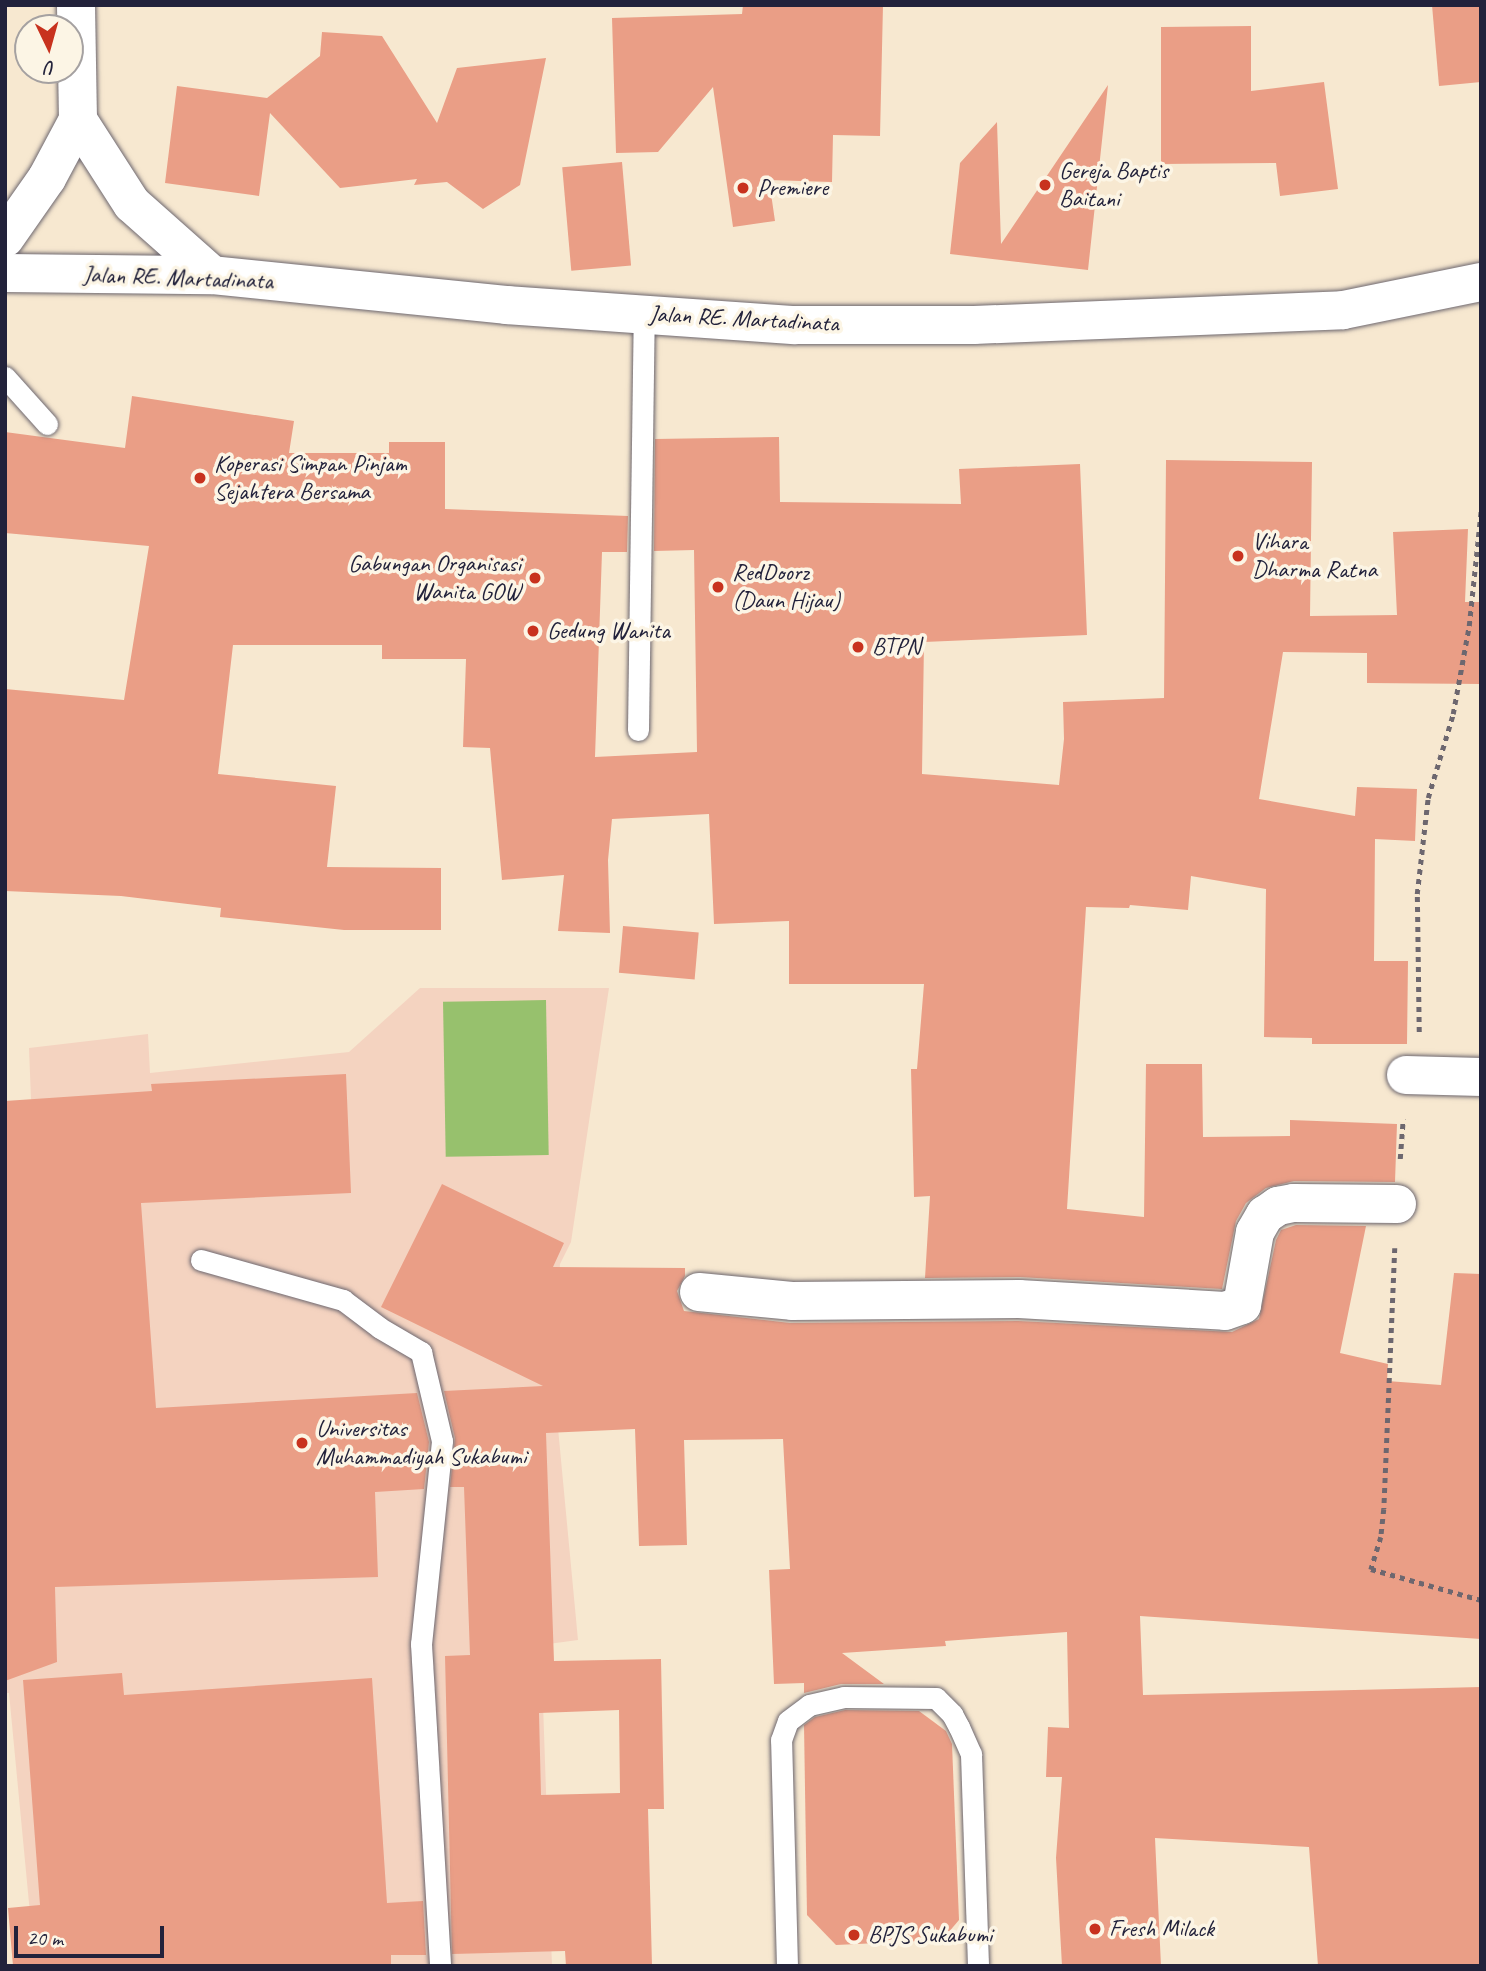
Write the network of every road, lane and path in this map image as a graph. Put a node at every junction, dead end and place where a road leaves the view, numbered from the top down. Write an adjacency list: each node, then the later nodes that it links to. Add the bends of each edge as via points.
1 (76, 5): 2 (main road)
2 (78, 120): 3 (main road, via 47,178); 5 (main road, via 132,204)
3 (5, 238)
4 (5, 273): 5 (main road, Jalan RE. Martadinata)
5 (212, 275): 7 (main road, Jalan RE. Martadinata)
6 (1481, 282): 7 (main road, Jalan RE. Martadinata, via 1343,310 1149,319 794,325)
7 (644, 314): 10 (lane)
8 (5, 377): 9 (lane)
9 (47, 424)
10 (638, 730)
11 (1406, 1074): 12 (main road)
12 (1481, 1077)
13 (1397, 1204): 15 (main road, via 1279,1206 1265,1215 1255,1232 1242,1304 1225,1311 1020,1299 792,1301)
14 (201, 1260): 16 (lane, via 343,1300 421,1352 442,1441 421,1644)
15 (699, 1292)
16 (440, 1966)
17 (787, 1966): 18 (lane, via 781,1740 788,1721 810,1704 844,1697 936,1699 959,1727 971,1754)
18 (978, 1966)

